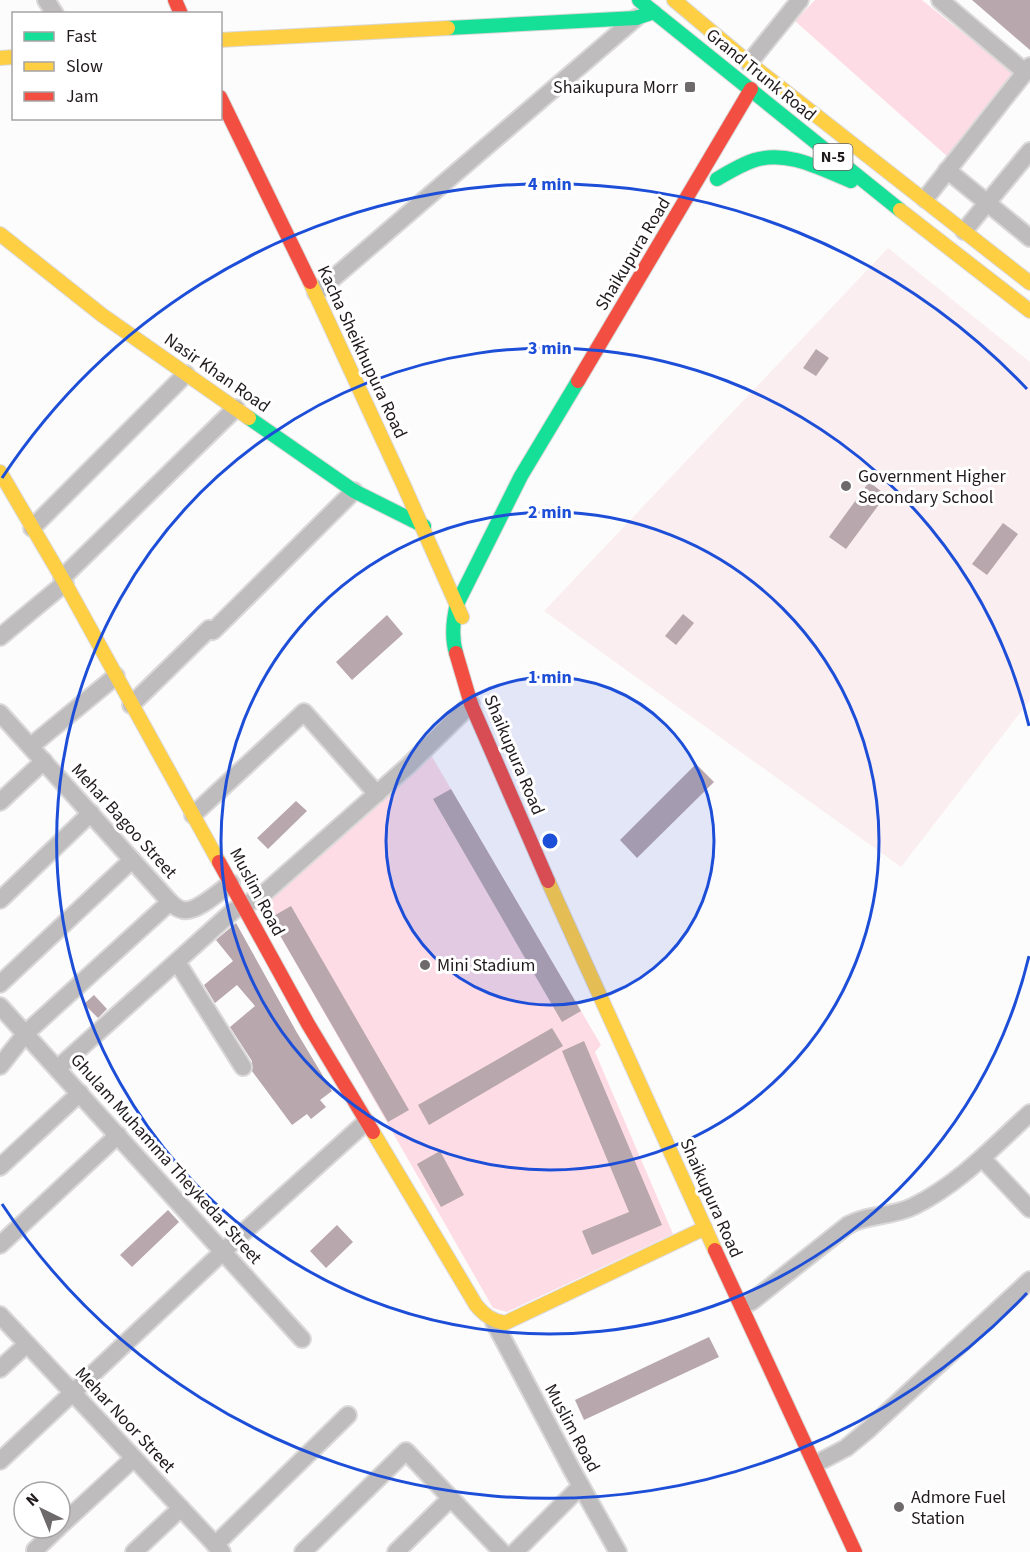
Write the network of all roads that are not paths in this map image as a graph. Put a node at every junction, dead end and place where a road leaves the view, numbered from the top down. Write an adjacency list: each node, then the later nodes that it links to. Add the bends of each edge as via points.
1 (639, 0): 5 (main road, Grand Trunk Road / N-5)
2 (800, 0): 8 (street)
3 (940, 0): 9 (street)
4 (682, 2): 8 (main road, Grand Trunk Road / N-5)
5 (654, 12): 6 (main road); 10 (main road, Grand Trunk Road / N-5)
6 (636, 18): 7 (main road); 24 (street)
7 (222, 40)
8 (749, 63): 15 (main road, Grand Trunk Road / N-5)
9 (1028, 69): 14 (street)
10 (751, 89): 16 (main road, Grand Trunk Road / N-5, via 761,105); 34 (main road, Shaikupura Road, via 521,477)
11 (222, 101): 24 (main road, Kacha Sheikhupura Road)
12 (1030, 151): 18 (street)
13 (729, 159): 16 (main road, via 714,184 744,164 771,156 796,160)
14 (947, 171): 17 (street); 18 (street)
15 (908, 187): 17 (main road, Grand Trunk Road / N-5); 19 (main road)
16 (876, 191): 19 (main road, Grand Trunk Road / N-5)
17 (924, 199): 20 (main road, Grand Trunk Road / N-5)
18 (988, 203): 20 (street); 22 (street)
19 (894, 206): 25 (main road, Grand Trunk Road / N-5)
20 (964, 231): 23 (main road, Grand Trunk Road / N-5)
21 (0, 234): 26 (main road, Nasir Khan Road, via 102,315)
22 (1030, 238)
23 (1030, 283)
24 (316, 293): 30 (main road, Kacha Sheikhupura Road)
25 (1030, 311)
26 (186, 374): 27 (main road, Nasir Khan Road); 31 (street)
27 (236, 408): 29 (main road, Nasir Khan Road); 32 (street)
28 (0, 472): 31 (main road, Muslim Road)
29 (354, 491): 30 (main road, Nasir Khan Road); 39 (street, via 213,631 209,629)
30 (424, 526): 34 (main road, Kacha Sheikhupura Road)
31 (32, 528): 32 (main road, Muslim Road)
32 (63, 580): 36 (street); 37 (main road, Muslim Road)
33 (476, 597): 35 (main road, Shaikupura Road)
34 (457, 604): 35 (main road, Kacha Sheikhupura Road); 38 (main road, Shaikupura Road, via 453,644)
35 (465, 624): 70 (main road, Shaikupura Road, via 465,643 482,700)
36 (0, 637)
37 (116, 676): 39 (main road, Muslim Road); 41 (street)
38 (471, 704): 43 (street); 66 (main road, Shaikupura Road)
39 (131, 705): 46 (main road, Muslim Road)
40 (0, 713): 41 (street, Mehar Bagoo Street)
41 (31, 746): 42 (street, Mehar Bagoo Street)
42 (44, 761): 44 (street); 45 (street, Mehar Bagoo Street)
43 (377, 794): 46 (street, via 304,712); 51 (street, via 260,897)
44 (0, 802)
45 (91, 813): 47 (street, Mehar Bagoo Street); 49 (street)
46 (193, 815): 48 (main road, Muslim Road)
47 (132, 860): 50 (street, Mehar Bagoo Street); 53 (street)
48 (231, 883): 50 (street, Mehar Bagoo Street, via 191,910 179,909); 51 (main road, Muslim Road)
49 (0, 900)
50 (170, 902): 55 (street)
51 (241, 905): 52 (street); 61 (main road, Muslim Road)
52 (177, 962): 57 (street); 58 (street)
53 (0, 984)
54 (0, 1006): 55 (street, Ghulam Muhamma Theykedar Street)
55 (26, 1033): 56 (street); 58 (street, Ghulam Muhamma Theykedar Street)
56 (0, 1066)
57 (243, 1067)
58 (58, 1068): 59 (street, Ghulam Muhamma Theykedar Street)
59 (80, 1093): 62 (street, Ghulam Muhamma Theykedar Street); 64 (street)
60 (1030, 1113): 63 (street)
61 (366, 1122): 68 (street); 72 (main road, Muslim Road, via 476,1305)
62 (118, 1135): 67 (street); 68 (street, Ghulam Muhamma Theykedar Street)
63 (982, 1158): 65 (street); 70 (street, via 915,1206 848,1225)
64 (0, 1167)
65 (1030, 1209)
66 (705, 1228): 72 (main road, via 518,1318); 94 (main road, Shaikupura Road)
67 (0, 1245)
68 (222, 1252): 73 (street, Ghulam Muhamma Theykedar Street); 76 (street)
69 (1030, 1280): 79 (street, via 869,1429)
70 (751, 1302): 79 (main road, Shaikupura Road)
71 (0, 1315): 74 (street, Mehar Noor Street)
72 (494, 1322): 81 (street, Muslim Road)
73 (302, 1339)
74 (27, 1344): 75 (street); 76 (street, Mehar Noor Street)
75 (0, 1369)
76 (72, 1392): 78 (street, Mehar Noor Street); 80 (street)
77 (348, 1415): 86 (street)
78 (134, 1458): 83 (street, Mehar Noor Street); 84 (street)
79 (823, 1460): 95 (main road, Shaikupura Road)
80 (0, 1461)
81 (581, 1486): 92 (street); 93 (street, Muslim Road)
82 (451, 1498): 89 (street, via 406,1451); 90 (street); 91 (street)
83 (181, 1508): 86 (street, Mehar Noor Street); 88 (street)
84 (72, 1515)
85 (45, 1540): 87 (street)
86 (218, 1548)
87 (35, 1550)
88 (134, 1552)
89 (303, 1552)
90 (396, 1552)
91 (502, 1552)
92 (515, 1552)
93 (618, 1552)
94 (855, 1552)
95 (868, 1552)

